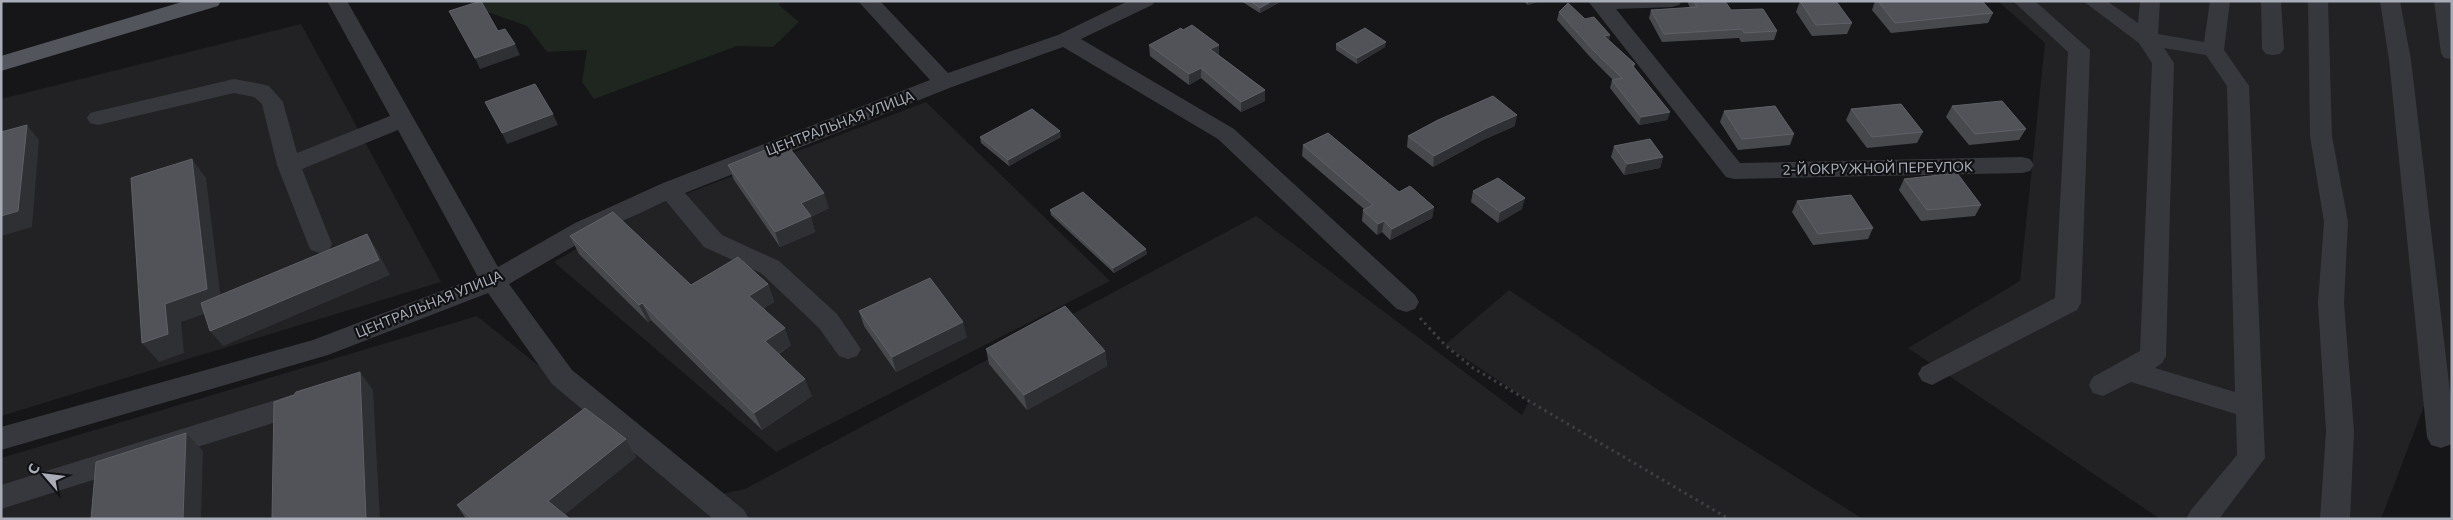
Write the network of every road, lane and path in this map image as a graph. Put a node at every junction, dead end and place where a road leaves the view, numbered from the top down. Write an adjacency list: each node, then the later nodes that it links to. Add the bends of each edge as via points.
1 (210, 1): 20 (main road)
2 (337, 1): 23 (street)
3 (868, 1): 21 (street)
4 (1145, 1): 15 (street, ЦЕНТРАЛЬНАЯ УЛИЦА)
5 (1672, 1): 14 (street)
6 (2023, 1): 32 (street, via 2079,50 2068,303)
7 (2093, 1): 16 (street)
8 (2150, 1): 16 (street)
9 (2220, 1): 18 (street)
10 (2271, 1): 17 (street)
11 (2318, 1): 42 (street, via 2321,136 2336,222 2331,303 2340,431)
12 (2390, 1): 36 (street, via 2400,60)
13 (2444, 1): 19 (street)
14 (1599, 3): 25 (street, 2-Й ОКРУЖНОЙ ПЕРЕУЛОК, via 1734,171)
15 (1065, 39): 21 (street, ЦЕНТРАЛЬНАЯ УЛИЦА); 29 (street, via 1226,134)
16 (2147, 39): 18 (street); 31 (street, via 2163,62 2153,356)
17 (2273, 49)
18 (2214, 50): 35 (street, via 2238,86)
19 (2452, 53)
20 (1, 64)
21 (944, 82): 26 (street, ЦЕНТРАЛЬНАЯ УЛИЦА)
22 (98, 118): 24 (street, via 234,86 261,91 272,102)
23 (404, 119): 24 (street); 28 (street)
24 (289, 165): 27 (street)
25 (2022, 165)
26 (671, 189): 28 (street, ЦЕНТРАЛЬНАЯ УЛИЦА, via 584,229); 30 (street, via 678,202 713,241 770,268 828,321)
27 (320, 244)
28 (493, 280): 37 (street, ЦЕНТРАЛЬНАЯ УЛИЦА, via 319,348); 39 (street, via 562,377)
29 (1406, 302): 40 (path, via 1445,345 1473,368)
30 (848, 349)
31 (2128, 370): 33 (street); 35 (street)
32 (1932, 374)
33 (2103, 385)
34 (298, 404): 38 (street)
35 (2250, 407): 41 (street, via 2251,458)
36 (2441, 437)
37 (1, 439)
38 (1, 497)
39 (734, 519)
40 (1728, 519)
41 (2201, 519)
42 (2335, 519)

